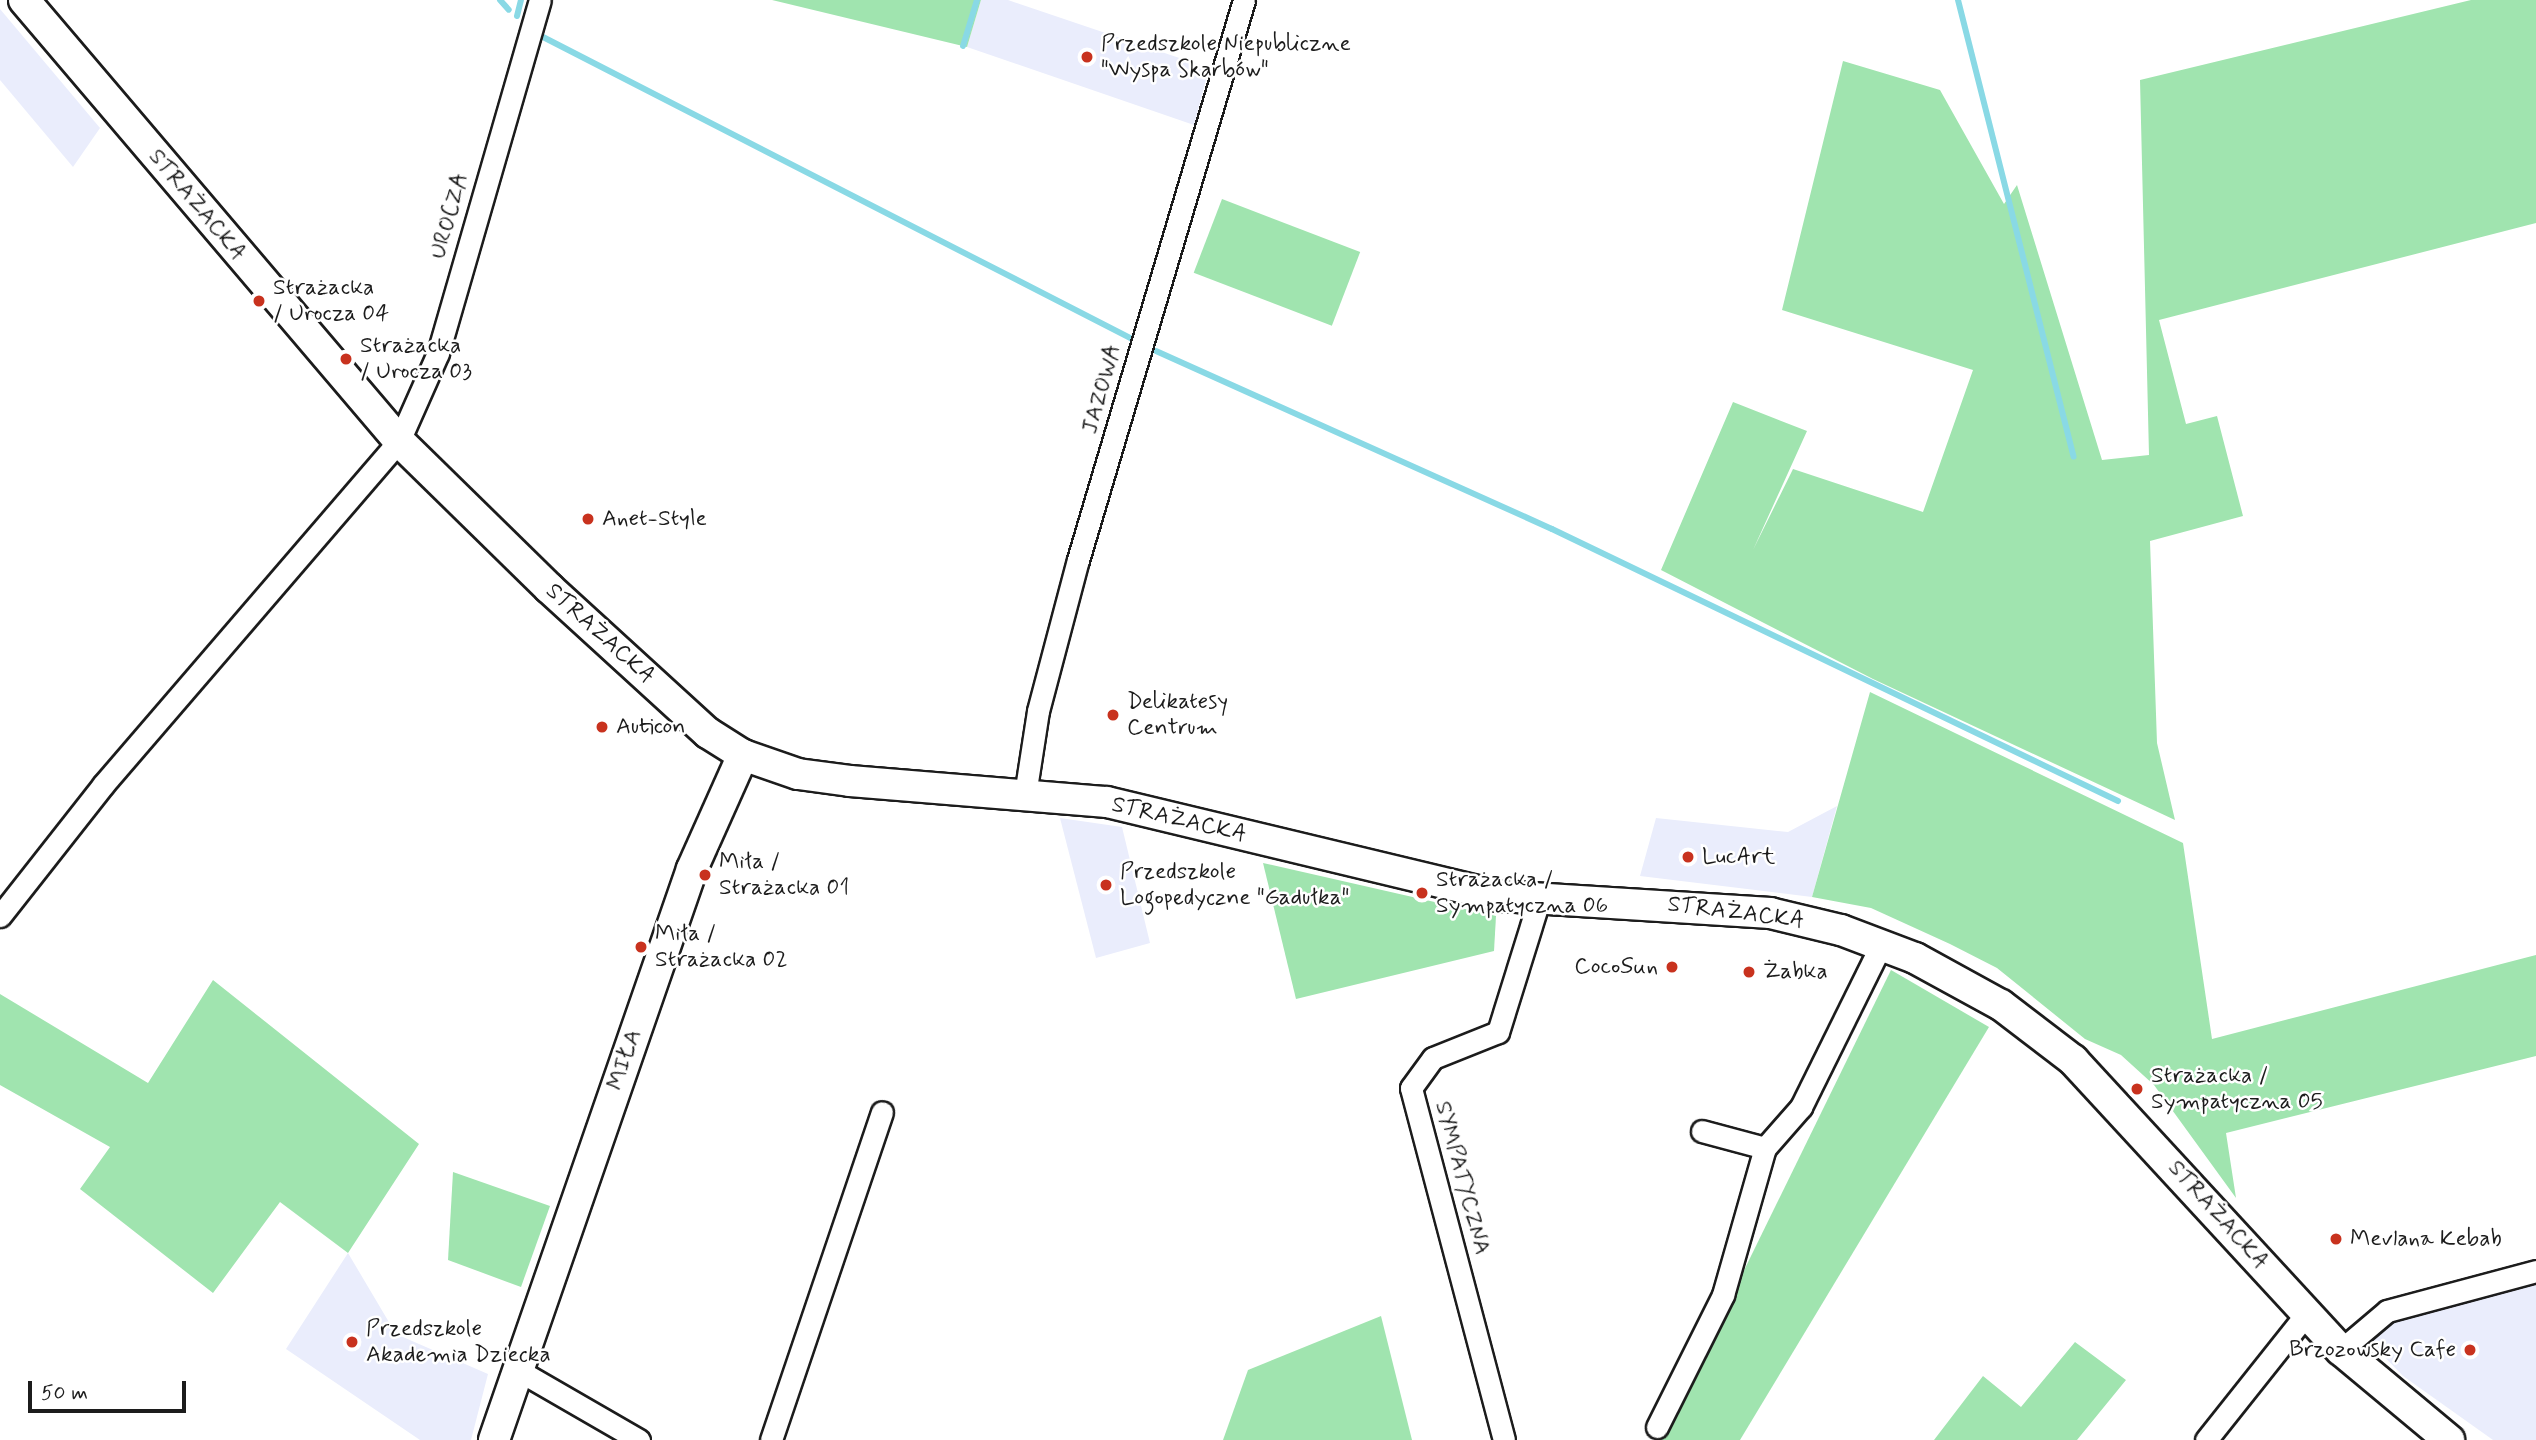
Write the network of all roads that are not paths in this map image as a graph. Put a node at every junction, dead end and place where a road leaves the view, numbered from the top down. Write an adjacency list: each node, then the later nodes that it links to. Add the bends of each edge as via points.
1 (24, 0): 4 (street, STRAŻACKA)
2 (540, 0): 4 (street, UROCZA, via 438,353)
3 (1244, 0): 6 (street, JAZOWA, via 1075,573 1038,711)
4 (399, 441): 5 (street, STRAŻACKA, via 549,588 708,733); 8 (street)
5 (743, 755): 6 (street, STRAŻACKA, via 811,775); 16 (street, MIŁA, via 692,869)
6 (1025, 795): 7 (street, STRAŻACKA, via 1150,811 1441,884)
7 (1539, 900): 9 (street, STRAŻACKA, via 1726,907 1802,920); 21 (street, SYMPATYCZNA, via 1498,1032 1433,1058 1411,1088)
8 (0, 915)
9 (1881, 944): 12 (street, via 1801,1107); 14 (street, STRAŻACKA, via 1973,987 2073,1060)
10 (882, 1112): 20 (street)
11 (1702, 1131): 12 (street)
12 (1765, 1148): 17 (street, via 1723,1295)
13 (2536, 1271): 15 (street, via 2387,1311)
14 (2307, 1313): 15 (street, STRAŻACKA); 22 (street)
15 (2341, 1350): 23 (street, STRAŻACKA)
16 (516, 1369): 18 (street, MIŁA); 19 (street)
17 (1657, 1427)
18 (494, 1440)
19 (639, 1440)
20 (771, 1440)
21 (1504, 1440)
22 (2206, 1440)
23 (2449, 1440)

